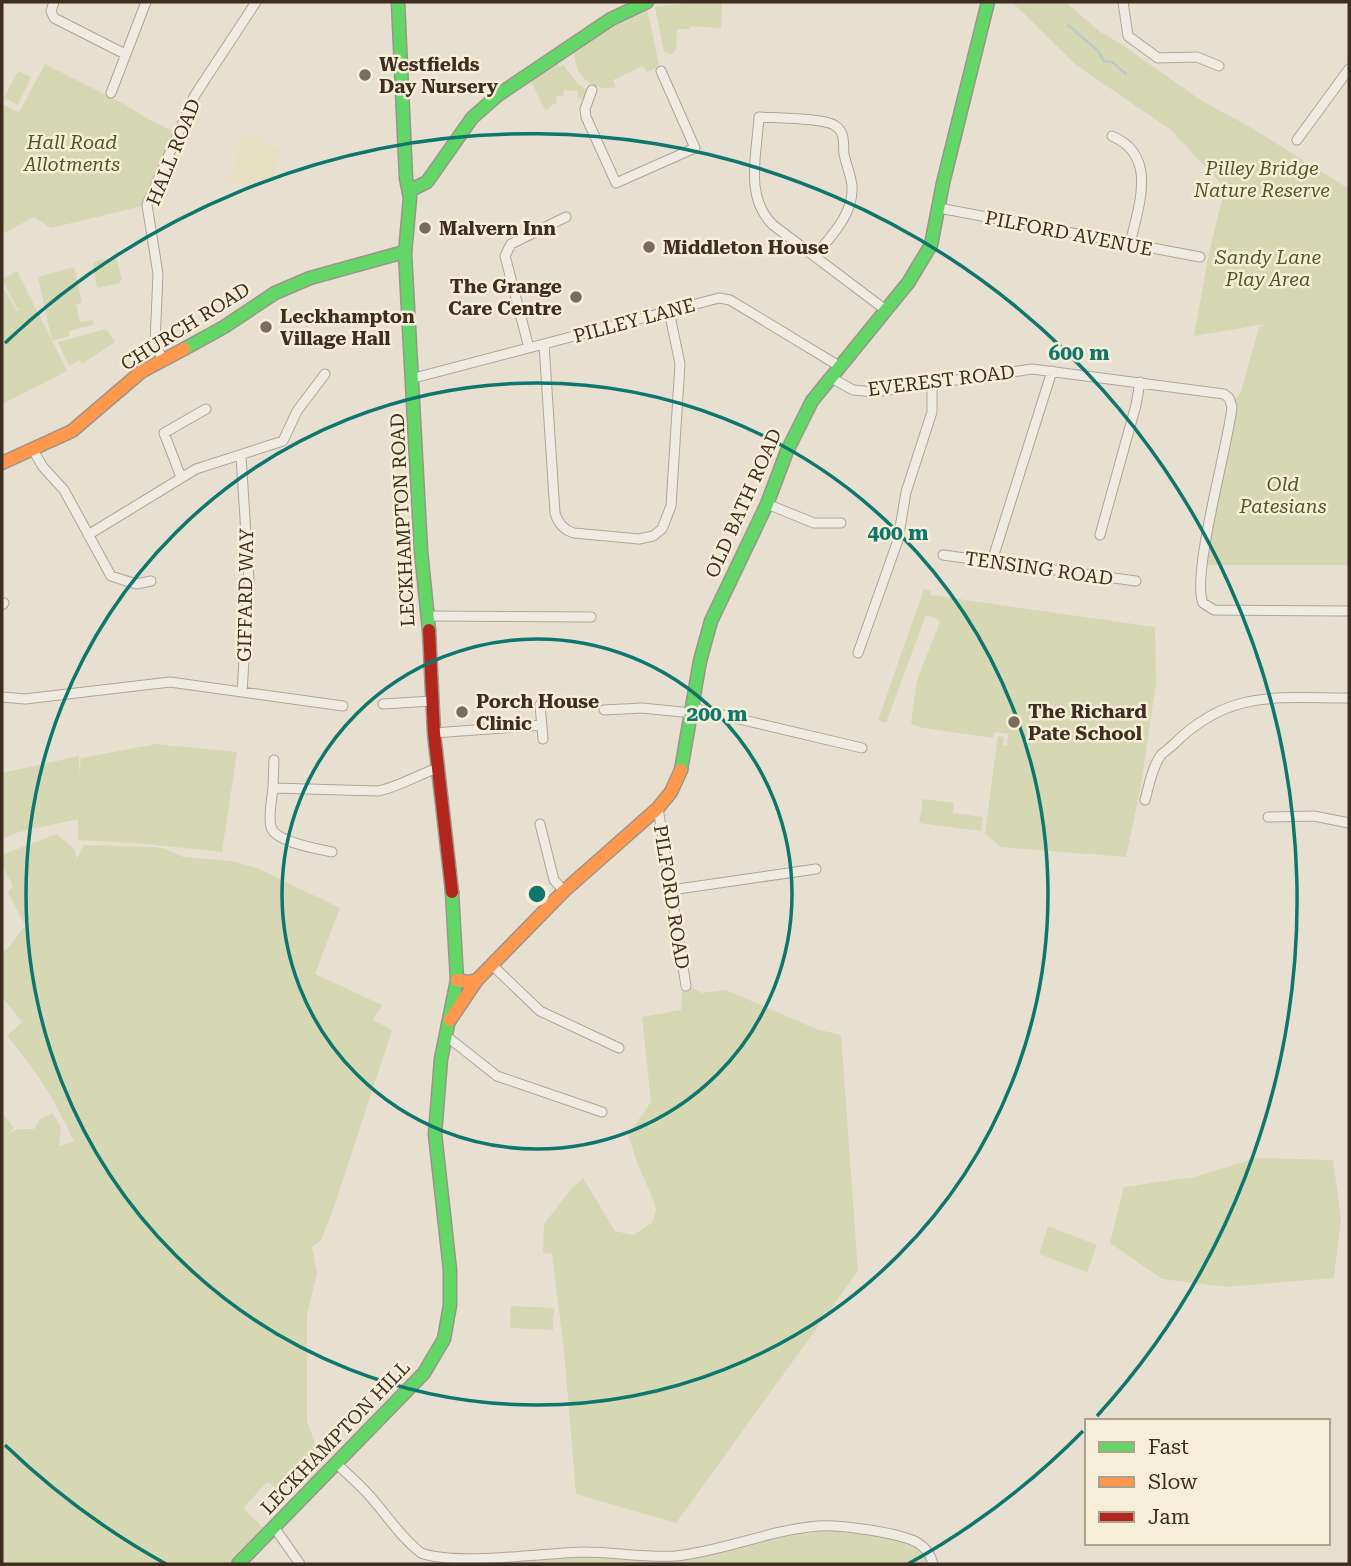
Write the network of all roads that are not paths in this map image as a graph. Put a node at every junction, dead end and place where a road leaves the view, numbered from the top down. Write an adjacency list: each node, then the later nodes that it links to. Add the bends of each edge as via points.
1 (54, 2): 8 (street, via 54,18)
2 (146, 2): 8 (street)
3 (256, 2): 27 (street, HALL ROAD, via 195,95 147,205 158,274 155,342)
4 (398, 2): 16 (street, LECKHAMPTON ROAD, via 406,178)
5 (647, 2): 16 (street, via 611,19 498,95 472,118 427,182)
6 (988, 2): 17 (street, OLD BATH ROAD)
7 (1123, 2): 9 (street, via 1128,36 1153,56 1196,57)
8 (125, 54): 13 (street)
9 (1219, 66)
10 (661, 71): 12 (street, via 695,148 616,183 586,117)
11 (1348, 73): 15 (street)
12 (592, 90)
13 (111, 93)
14 (1112, 136): 19 (street, via 1130,147 1142,170)
15 (1297, 140)
16 (411, 190): 20 (street, LECKHAMPTON ROAD)
17 (939, 208): 19 (street, PILFORD AVENUE); 24 (street, OLD BATH ROAD, via 924,260)
18 (566, 217): 26 (street, via 511,244 505,256)
19 (1130, 244): 22 (street, PILFORD AVENUE)
20 (404, 253): 27 (street, CHURCH ROAD, via 294,284); 31 (street, LECKHAMPTON ROAD)
21 (815, 256): 21 (street, via 773,225 759,207 754,187 759,117 827,122 842,133 851,200); 24 (street)
22 (1200, 257)
23 (669, 311): 25 (street, PILLEY LANE); 25 (street, via 680,364 671,506 662,529 649,538 574,533 558,522); 28 (street, PILLEY LANE, via 715,298 730,300)
24 (887, 311): 28 (street, OLD BATH ROAD)
25 (544, 344): 26 (street, PILLEY LANE)
26 (529, 348): 31 (street, PILLEY LANE)
27 (162, 359): 36 (street, CHURCH ROAD, via 72,431)
28 (839, 366): 32 (street, OLD BATH ROAD)
29 (1052, 371): 33 (street, EVEREST ROAD); 34 (street, EVEREST ROAD, via 1032,369); 45 (street)
30 (325, 374): 37 (street, via 297,411 283,440)
31 (414, 377): 49 (street, LECKHAMPTON ROAD)
32 (830, 377): 34 (street, EVEREST ROAD, via 862,391); 40 (street, OLD BATH ROAD, via 801,421)
33 (1140, 382): 42 (street); 48 (street, EVEREST ROAD, via 1222,393 1232,407 1202,565 1203,603 1214,610)
34 (932, 384): 51 (street, via 932,412 906,492 898,540)
35 (205, 409): 39 (street, via 164,433)
36 (33, 450): 38 (street, CHURCH ROAD); 43 (street, via 64,490)
37 (242, 456): 39 (street, via 215,461); 52 (street, GIFFARD WAY, via 250,581)
38 (2, 463)
39 (181, 477): 43 (street)
40 (767, 504): 41 (street, via 814,523); 60 (street, OLD BATH ROAD, via 711,621)
41 (841, 523)
42 (1100, 534)
43 (88, 535): 46 (street, via 111,576 136,584)
44 (943, 555): 45 (street, TENSING ROAD)
45 (992, 561): 47 (street, TENSING ROAD)
46 (151, 581)
47 (1136, 581)
48 (1349, 611)
49 (428, 616): 50 (street); 55 (street, LECKHAMPTON ROAD)
50 (591, 617)
51 (858, 653)
52 (242, 692): 53 (street, via 170,682 24,699); 58 (street)
53 (2, 697)
54 (1349, 698): 68 (street, via 1262,699 1215,712 1161,755)
55 (432, 701): 56 (street); 62 (street, LECKHAMPTON ROAD)
56 (383, 704)
57 (540, 705): 61 (street)
58 (344, 706)
59 (604, 709): 60 (street)
60 (692, 710): 64 (street); 69 (street, OLD BATH ROAD, via 681,773)
61 (542, 725): 62 (street); 63 (street)
62 (434, 733): 66 (street, LECKHAMPTON ROAD)
63 (543, 739)
64 (862, 748)
65 (274, 760): 67 (street)
66 (438, 768): 67 (street, via 378,791); 78 (street, LECKHAMPTON ROAD, via 454,905)
67 (273, 788): 73 (street, via 271,827 275,834)
68 (1145, 800)
69 (658, 808): 75 (street, PILFORD ROAD); 76 (street, OLD BATH ROAD)
70 (1268, 817): 72 (street, via 1314,816)
71 (540, 824): 76 (street, via 554,880)
72 (1349, 824)
73 (332, 852)
74 (816, 869): 75 (street)
75 (671, 890): 80 (street, PILFORD ROAD)
76 (564, 891): 77 (street, OLD BATH ROAD)
77 (492, 965): 79 (street, OLD BATH ROAD); 83 (street, via 540,1011)
78 (457, 980): 79 (street); 81 (street, LECKHAMPTON ROAD)
79 (477, 980): 81 (street, OLD BATH ROAD)
80 (686, 986)
81 (448, 1022): 82 (street, LECKHAMPTON ROAD)
82 (445, 1035): 84 (street, via 497,1076); 85 (street, LECKHAMPTON HILL, via 435,1134 450,1270 447,1328 424,1373)
83 (619, 1048)
84 (602, 1112)
85 (336, 1463): 86 (street, LECKHAMPTON HILL); 89 (street, via 422,1553 446,1562 519,1562 585,1552 688,1555 819,1526 911,1540 926,1549)
86 (275, 1527): 87 (street, LECKHAMPTON HILL); 88 (street)
87 (238, 1564)
88 (300, 1564)
89 (933, 1564)

